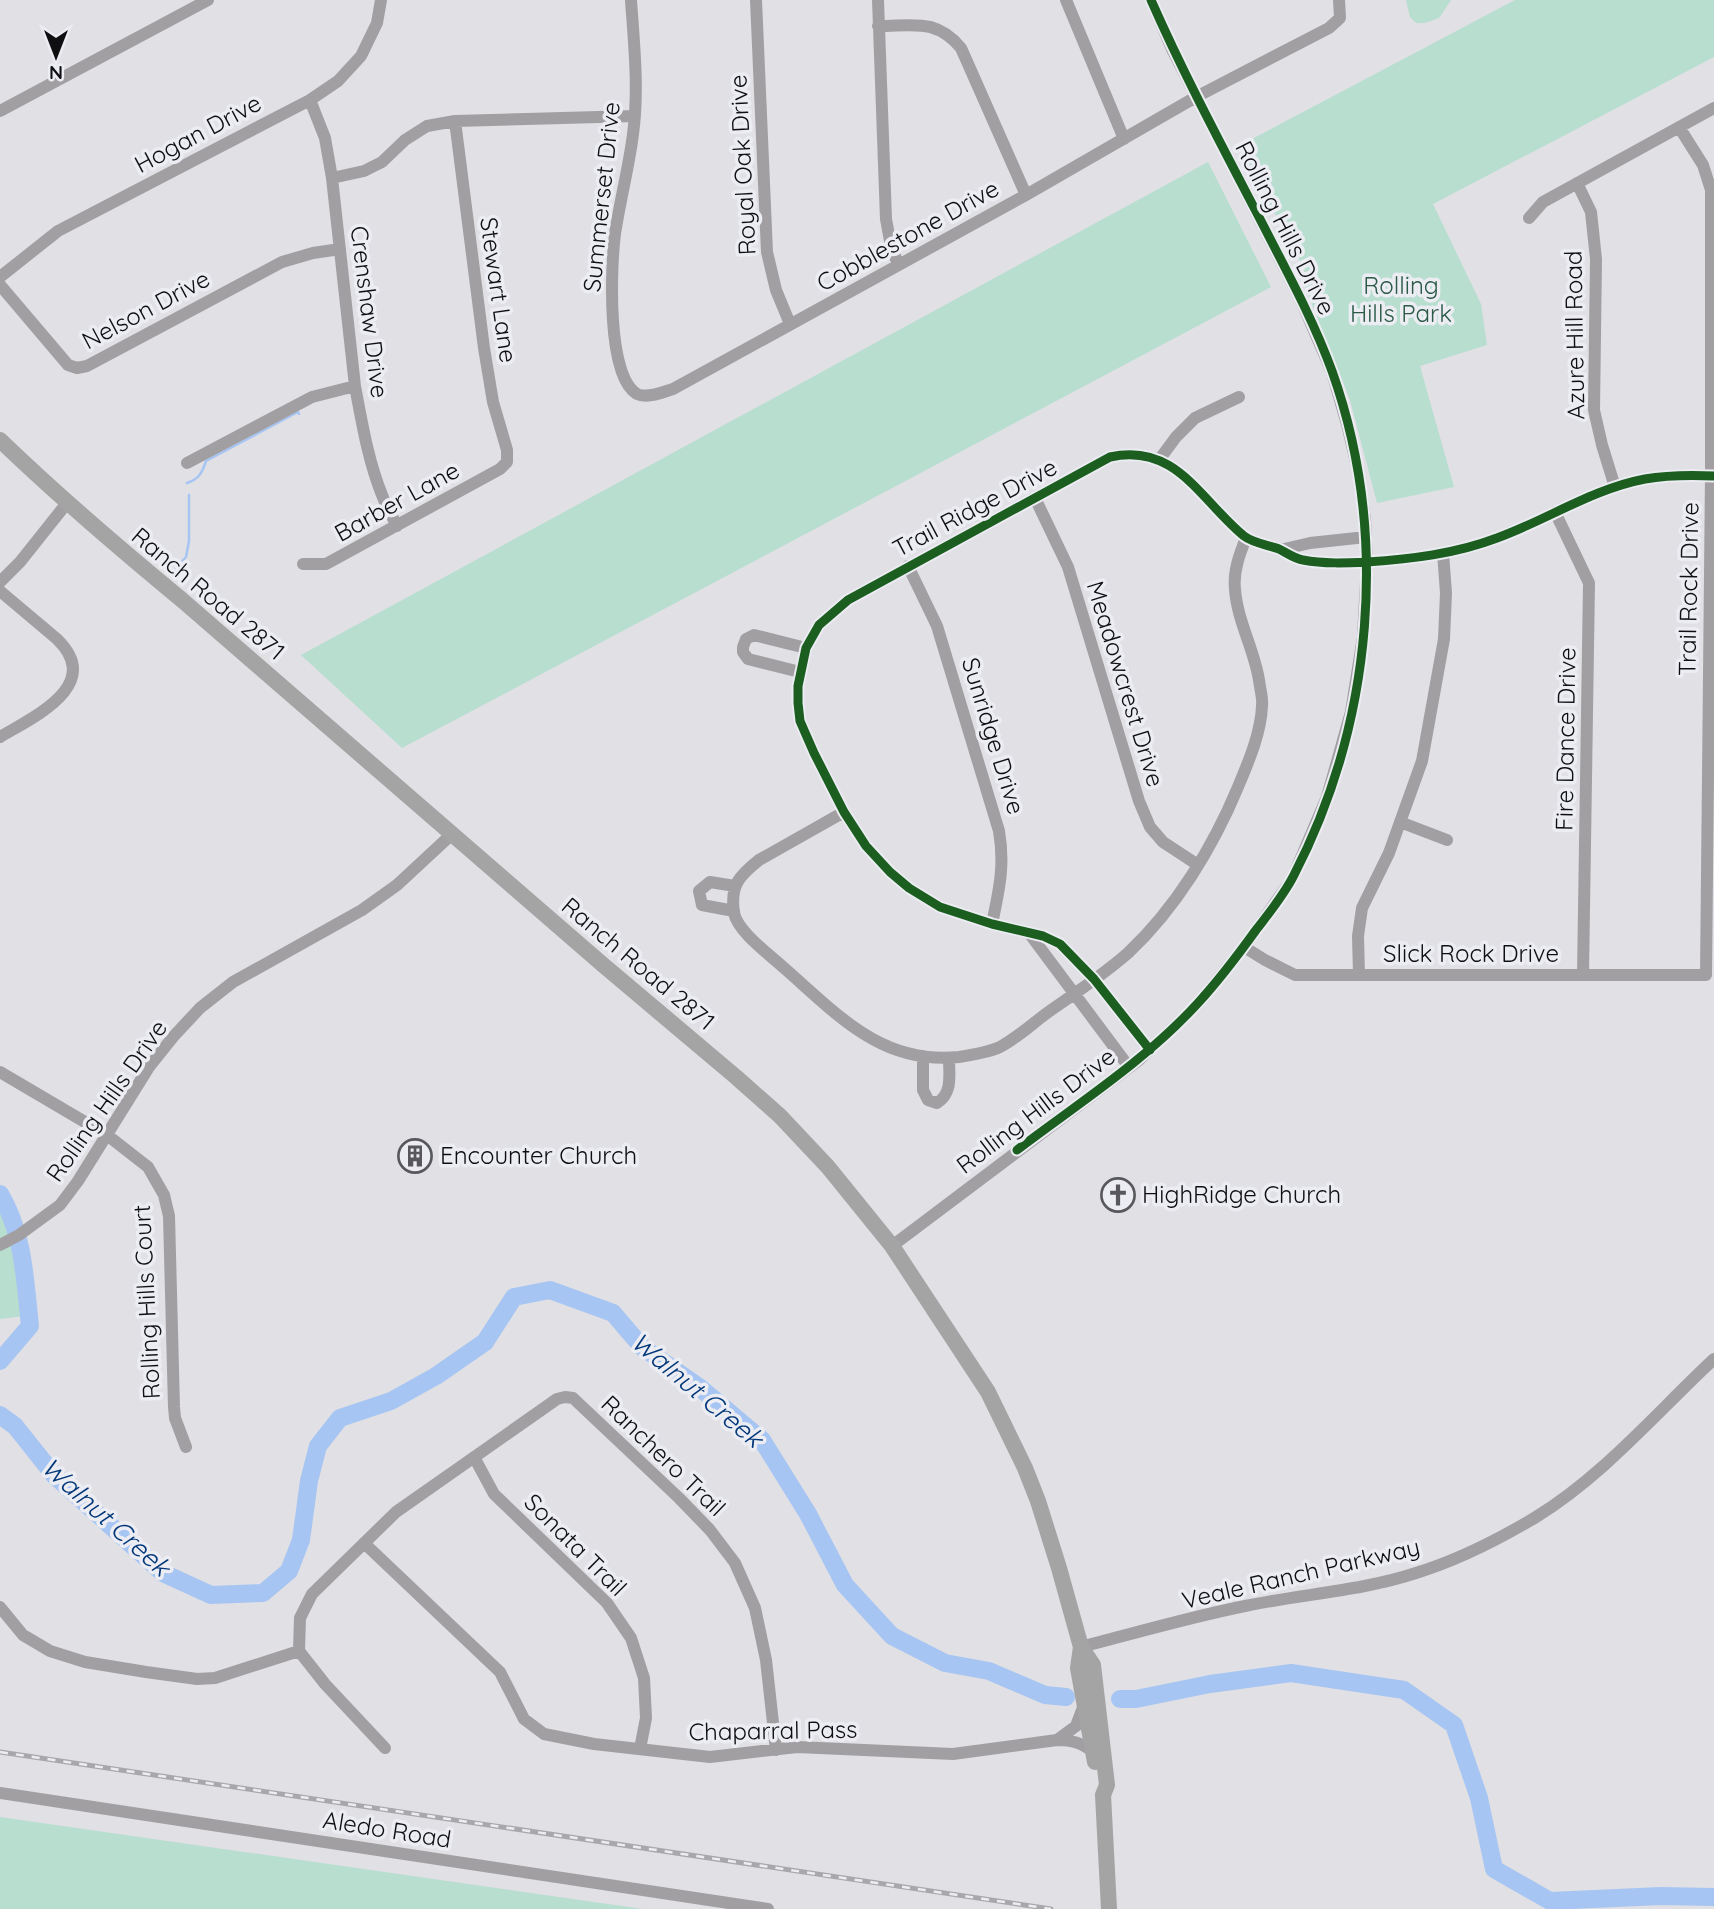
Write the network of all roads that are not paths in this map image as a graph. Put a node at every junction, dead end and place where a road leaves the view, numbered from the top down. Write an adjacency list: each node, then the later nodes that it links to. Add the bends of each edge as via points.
1 (208, 0): 13 (street)
2 (381, 0): 11 (street, Hogan Drive, via 377,23 361,56 338,81)
3 (631, 0): 14 (street, Summerset Drive)
4 (756, 0): 26 (street, Royal Oak Drive, via 766,252)
5 (877, 0): 9 (street)
6 (1066, 0): 17 (street)
7 (1151, 0): 10 (street, Rolling Hills Drive)
8 (1339, 0): 10 (street, Cobblestone Drive, via 1340,18 1329,28)
9 (878, 26): 20 (street, via 935,27 951,36 961,48); 23 (street, via 886,219)
10 (1196, 97): 17 (street, Cobblestone Drive); 40 (street, Rolling Hills Drive, via 1296,289 1332,372 1358,471)
11 (310, 100): 18 (street, Crenshaw Drive, via 325,138); 24 (street, Hogan Drive, via 58,231)
12 (1714, 108): 16 (street)
13 (0, 111)
14 (635, 116): 15 (street); 28 (street, Summerset Drive, via 615,236 611,299 618,359)
15 (456, 121): 18 (street, via 427,127 364,172); 32 (street, Stewart Lane, via 484,348)
16 (1679, 127): 19 (street); 34 (street, Trail Rock Drive, via 1703,165 1711,190)
17 (1124, 139): 20 (street, Cobblestone Drive)
18 (332, 178): 22 (street, Crenshaw Drive)
19 (1577, 183): 21 (street, via 1543,202); 35 (street, Azure Hill Road, via 1591,212 1596,258 1594,410)
20 (1026, 195): 23 (street, Cobblestone Drive)
21 (1529, 218)
22 (340, 249): 25 (street, Nelson Drive, via 282,262 77,368 68,365); 27 (street, Crenshaw Drive)
23 (898, 265): 26 (street, Cobblestone Drive)
24 (0, 276)
25 (0, 285)
26 (790, 324): 28 (street, Cobblestone Drive, via 673,389 644,396)
27 (355, 386): 33 (street, via 312,397); 39 (street, Crenshaw Drive, via 370,459)
28 (635, 393)
29 (1239, 397): 31 (street, via 1195,418)
30 (0, 440): 37 (main road, Ranch Road 2871)
31 (1159, 460): 36 (street, Trail Ridge Drive, via 1110,457); 41 (street, Trail Ridge Drive, via 1192,483)
32 (507, 462): 39 (street, Barber Lane)
33 (187, 463)
34 (1713, 475): 35 (street, Trail Ridge Drive, via 1674,475); 64 (street, Trail Rock Drive)
35 (1615, 487): 38 (street, Trail Ridge Drive)
36 (1035, 498): 46 (street, Trail Ridge Drive); 56 (street, Meadowcrest Drive, via 1068,567 1150,827 1163,842)
37 (67, 503): 47 (street); 54 (main road, Ranch Road 2871)
38 (1555, 512): 43 (street, Trail Ridge Drive, via 1499,538); 63 (street, Fire Dance Drive, via 1589,583)
39 (397, 526): 45 (street, Barber Lane, via 326,564)
40 (1366, 537): 42 (street); 44 (street, Rolling Hills Drive)
41 (1246, 538): 42 (street, Trail Ridge Drive); 56 (street, via 1234,587 1256,664 1262,706 1253,752 1223,823)
42 (1280, 550): 44 (street, Trail Ridge Drive, via 1301,560)
43 (1443, 553): 44 (street, Trail Ridge Drive); 53 (street, via 1444,639 1422,761)
44 (1367, 562): 61 (street, Rolling Hills Drive, via 1360,662 1336,769 1292,879)
45 (303, 564)
46 (908, 566): 49 (street, Trail Ridge Drive, via 848,600 819,625); 59 (street, Sunridge Drive, via 937,626 999,831 1003,852)
47 (0, 582)
48 (0, 591): 51 (street, via 58,639 73,663 73,678 62,696)
49 (806, 648): 50 (street, Trail Ridge Drive); 50 (street, via 754,635 746,639 743,648 752,661)
50 (800, 672): 52 (street, Trail Ridge Drive, via 800,720)
51 (0, 737)
52 (844, 812): 57 (street, via 760,860); 59 (street, Trail Ridge Drive, via 866,846 909,888 940,907)
53 (1400, 822): 55 (street); 62 (street, via 1362,908)
54 (452, 834): 72 (street, Rolling Hills Drive, via 371,904 233,982 200,1008 149,1067); 74 (main road, Ranch Road 2871, via 780,1116)
55 (1447, 840)
56 (1198, 865): 65 (street, via 1161,919)
57 (735, 886): 58 (street); 58 (street, via 710,882 699,891 702,905)
58 (734, 911): 68 (street, via 746,932 852,1026 876,1042)
59 (992, 925): 60 (street, Trail Ridge Drive)
60 (1029, 933): 65 (street, Trail Ridge Drive, via 1060,943); 66 (street)
61 (1244, 947): 62 (street, Slick Rock Drive, via 1295,975); 67 (street, Rolling Hills Drive, via 1197,1004)
62 (1359, 975): 63 (street, Slick Rock Drive)
63 (1583, 975): 64 (street, Slick Rock Drive)
64 (1706, 975)
65 (1094, 979): 66 (street); 67 (street, Trail Ridge Drive)
66 (1073, 995): 69 (street, via 1000,1047); 70 (street)
67 (1150, 1050): 70 (street, Rolling Hills Drive)
68 (923, 1056): 69 (street); 69 (street, via 923,1090 928,1100 937,1103 948,1092)
69 (949, 1058)
70 (1129, 1067): 74 (street, Rolling Hills Drive)
71 (0, 1072): 72 (street, Rolling Hills Court)
72 (107, 1135): 73 (street, Rolling Hills Drive, via 60,1205); 76 (street, Rolling Hills Court, via 148,1167 164,1195 169,1216 174,1407)
73 (0, 1245)
74 (892, 1245): 80 (main road, Ranch Road 2871, via 988,1392 1025,1468)
75 (1714, 1359): 80 (street, Veale Ranch Parkway, via 1582,1485 1473,1550 1417,1573 1244,1606)
76 (186, 1447)
77 (474, 1457): 78 (street, Ranchero Trail, via 396,1512); 85 (street, Sonata Trail, via 494,1494 607,1603 631,1637 644,1678 646,1718); 86 (street, Ranchero Trail, via 557,1399 573,1398 679,1498 735,1563 755,1608)
78 (364, 1543): 81 (street, Ranchero Trail, via 312,1594 300,1618); 85 (street, Chaparral Pass, via 500,1672 524,1719 544,1734)
79 (0, 1607): 81 (street, via 23,1635 50,1651 146,1672 215,1678)
80 (1080, 1647): 82 (main road, Ranch Road 2871, via 1078,1668); 89 (main road, Ranch Road 2871, via 1093,1665 1107,1785)
81 (299, 1651): 84 (street)
82 (1085, 1703): 83 (street, via 1076,1726); 87 (main road, Ranch Road 2871)
83 (1057, 1740): 86 (street, Chaparral Pass, via 953,1754); 87 (street, Chaparral Pass, via 1082,1743)
84 (385, 1748)
85 (640, 1749): 86 (street, Chaparral Pass, via 709,1757)
86 (776, 1750)
87 (1094, 1752): 89 (main road, Ranch Road 2871)
88 (0, 1793): 90 (street, Aledo Road)
89 (1103, 1795): 91 (main road, Ranch Road 2871)
90 (768, 1909)
91 (1109, 1909)

